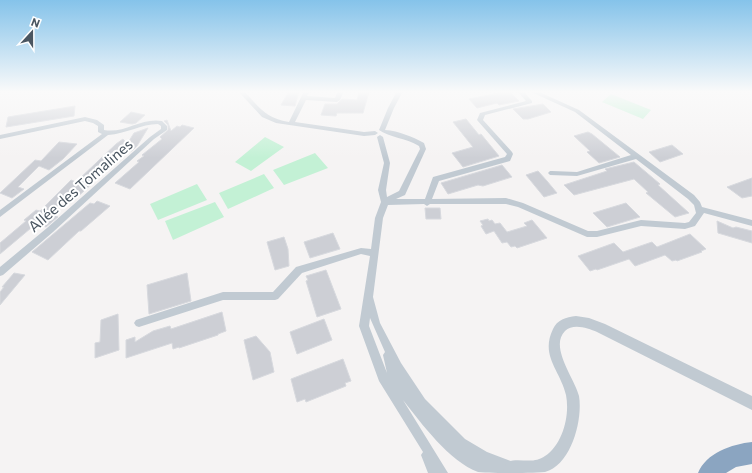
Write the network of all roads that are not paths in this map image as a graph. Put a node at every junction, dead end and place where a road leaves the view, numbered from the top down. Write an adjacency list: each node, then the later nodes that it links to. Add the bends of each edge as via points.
1 (261, 113): 6 (street, via 278,122)
2 (296, 113): 6 (street)
3 (389, 113): 7 (street)
4 (486, 113): 13 (street, via 482,114 480,120 510,154 508,159 436,179)
5 (580, 113): 10 (street)
6 (291, 124): 7 (street, via 364,134)
7 (380, 133): 12 (street, via 387,163 382,190); 12 (street, via 396,134 416,141 424,149 402,193)
8 (106, 134): 9 (street, Allée des Tomalines, via 102,132 101,125 85,119); 15 (street, Allée des Tomalines); 18 (street, Allée des Tomalines, via 152,121 160,122 164,126 164,130)
9 (0, 137)
10 (637, 156): 11 (street, via 577,174); 14 (street, via 691,197)
11 (552, 173)
12 (386, 202): 13 (street); 17 (street, via 379,218)
13 (427, 203): 14 (street, via 506,201 587,234 598,234 641,223 685,226 692,224 700,213)
14 (698, 209): 16 (street)
15 (0, 214)
16 (752, 223)
17 (375, 253): 19 (street); 20 (street, via 361,251 299,270 275,296 224,296)
18 (0, 272)
19 (368, 296): 22 (street, via 364,326 383,377); 24 (street, via 386,346 392,375 427,423 473,464 496,472)
20 (139, 323)
21 (752, 403): 24 (street, via 601,328 585,322 564,324 558,329 554,346 567,379 574,409 564,444 556,457 545,466)
22 (419, 436): 25 (street); 26 (street)
23 (752, 453): 27 (highway, via 742,453 721,462)
24 (511, 470)
25 (434, 473)
26 (442, 473)
27 (709, 473)

